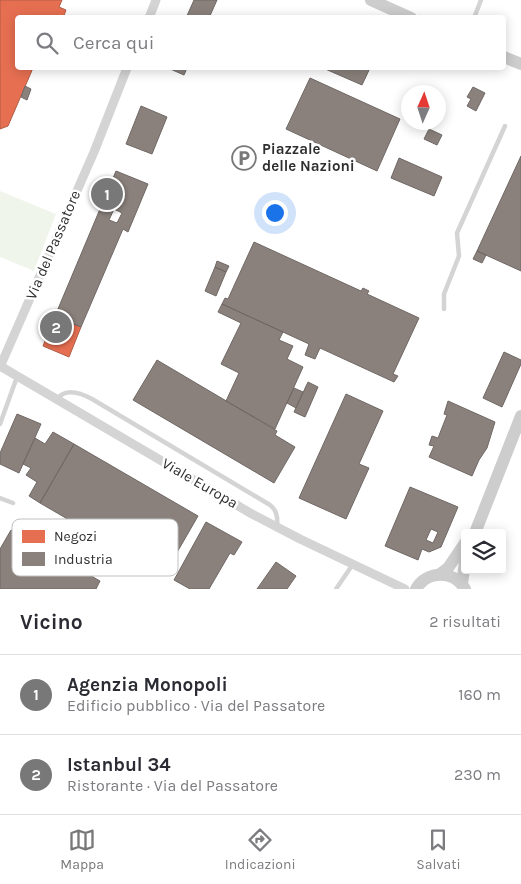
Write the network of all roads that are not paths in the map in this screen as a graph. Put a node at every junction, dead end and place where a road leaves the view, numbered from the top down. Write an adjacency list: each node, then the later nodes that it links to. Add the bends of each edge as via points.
1 (156, 0): 4 (street)
2 (371, 0): 5 (main road)
3 (481, 0): 6 (lane)
4 (150, 15)
5 (404, 15)
6 (475, 15)
7 (506, 58): 8 (main road)
8 (521, 64)
9 (127, 70): 12 (street, Via del Passatore)
10 (504, 126): 11 (lane, via 457,233 459,256 444,294)
11 (444, 309)
12 (0, 367): 13 (street, Viale Europa)
13 (17, 377): 14 (street, Viale Europa); 16 (lane)
14 (57, 400): 19 (street, Viale Europa); 19 (lane, via 61,394 69,392 92,399 270,505 276,511)
15 (521, 416): 20 (main road)
16 (0, 424)
17 (0, 498): 18 (lane)
18 (13, 503)
19 (277, 527): 22 (street, Viale Europa)
20 (475, 529)
21 (461, 549): 23 (main road)
22 (353, 564): 26 (lane); 27 (street, Viale Europa)
23 (440, 574): 25 (main road, via 452,577); 28 (main road, via 422,581)
24 (464, 574): 25 (main road)
25 (463, 587)
26 (336, 589)
27 (405, 589)
28 (416, 589)

